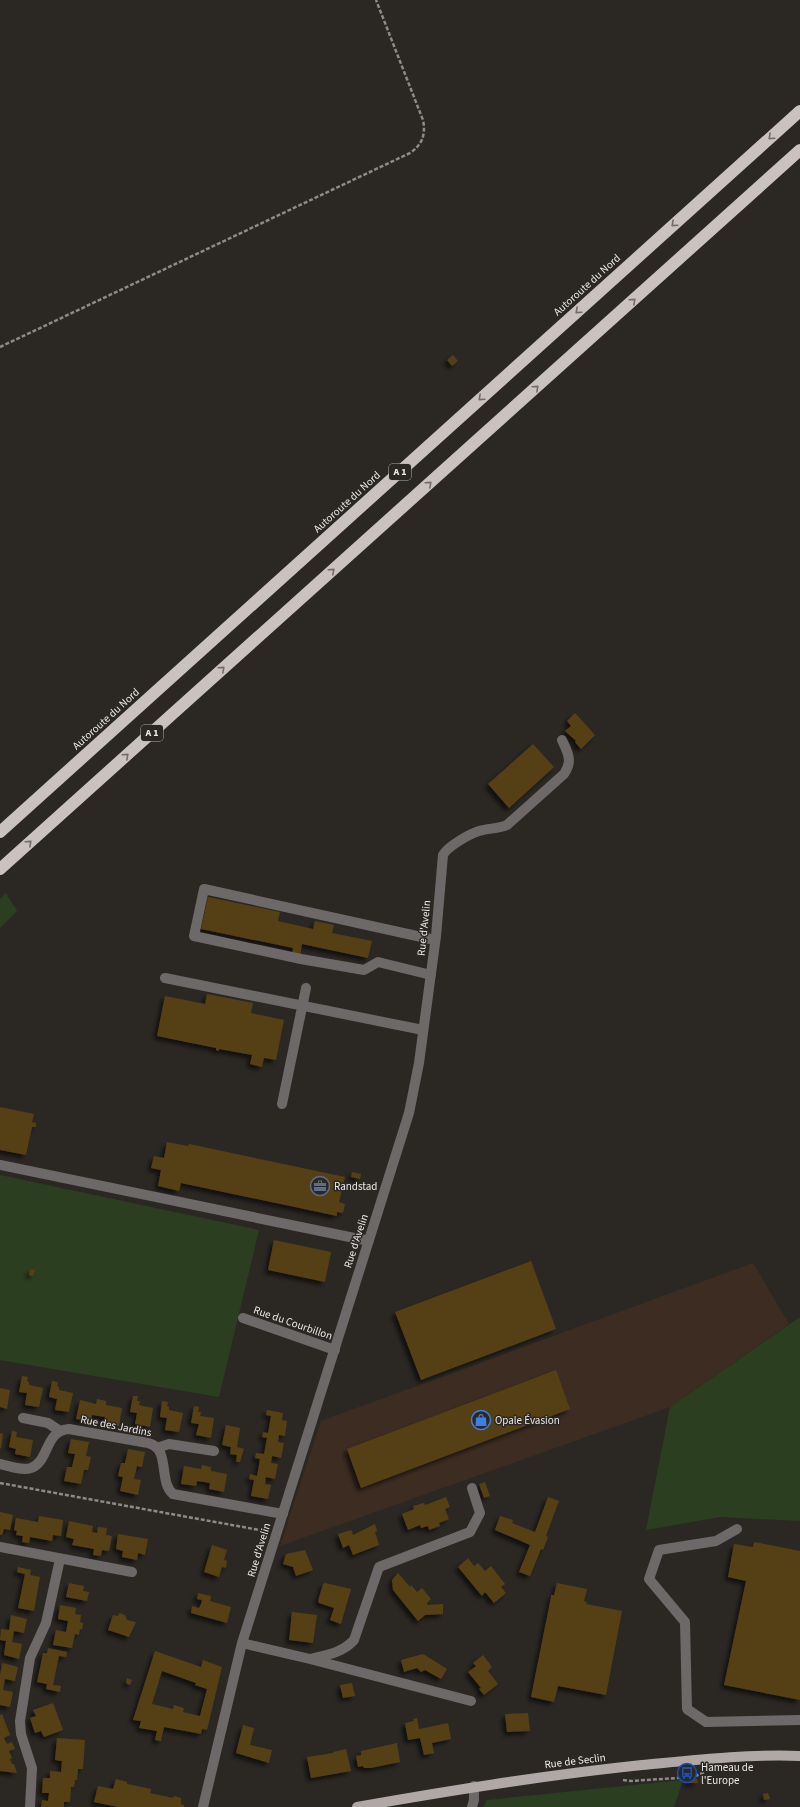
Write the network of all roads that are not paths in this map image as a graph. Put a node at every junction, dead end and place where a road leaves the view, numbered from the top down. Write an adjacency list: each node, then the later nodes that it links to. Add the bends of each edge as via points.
1 (800, 111): 4 (highway, Autoroute du Nord / A 1, one-way to 4)
2 (800, 150): 5 (highway, A 1, one-way to 2)
3 (562, 740): 6 (street, Rue d'Avelin, via 570,757 564,774 507,825 479,831 446,849 442,855)
4 (0, 832)
5 (0, 869)
6 (435, 940): 7 (street, Rue d'Avelin); 7 (street, via 204,889 194,936 364,970 378,962)
7 (431, 975): 11 (street, Rue d'Avelin)
8 (165, 978): 10 (street)
9 (306, 988): 10 (street)
10 (302, 1006): 11 (street); 12 (street)
11 (423, 1030): 14 (street, Rue d'Avelin, via 416,1083 409,1112)
12 (282, 1104)
13 (0, 1165): 14 (street)
14 (369, 1241): 16 (street, Rue d'Avelin)
15 (243, 1318): 16 (street, Rue du Courbillon)
16 (335, 1350): 23 (street, Rue d'Avelin)
17 (23, 1418): 18 (street, via 48,1423)
18 (60, 1431): 19 (street, Rue des Jardins, via 69,1430 148,1443); 21 (street, via 34,1466 27,1469)
19 (157, 1448): 20 (street, via 169,1444); 23 (street, Rue des Jardins, via 162,1456 167,1487 173,1494)
20 (214, 1451)
21 (0, 1464)
22 (472, 1488): 29 (street, via 480,1513 470,1532 379,1567 354,1640 348,1647)
23 (283, 1514): 28 (street, Rue d'Avelin)
24 (737, 1529): 31 (street, via 716,1541 659,1550 649,1579 684,1622 688,1709 706,1722)
25 (0, 1547): 26 (street)
26 (60, 1559): 27 (street); 34 (street, via 46,1623 30,1658 20,1721 21,1734 32,1768)
27 (132, 1572)
28 (242, 1643): 29 (street); 35 (street, Rue d'Avelin)
29 (310, 1659): 30 (street)
30 (471, 1701)
31 (800, 1720)
32 (799, 1756): 33 (main road, Rue de Seclin, via 687,1760)
33 (474, 1786): 36 (main road, Rue de Seclin); 37 (street)
34 (30, 1807)
35 (203, 1807)
36 (357, 1807)
37 (472, 1807)

